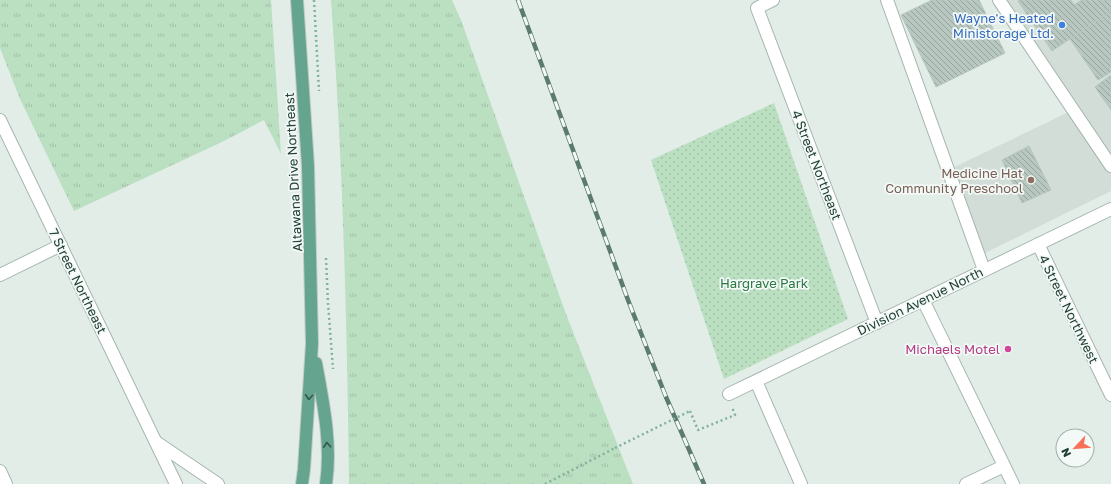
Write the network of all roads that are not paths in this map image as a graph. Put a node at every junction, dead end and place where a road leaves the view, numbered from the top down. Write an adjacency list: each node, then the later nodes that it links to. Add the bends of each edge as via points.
1 (297, 0): 14 (main road, Altawana Drive Northeast, via 308,166)
2 (773, 0): 13 (street, 4 Street Northeast, via 758,8)
3 (887, 0): 10 (street)
4 (999, 0): 6 (street)
5 (0, 120): 9 (street, 7 Street Northeast)
6 (1111, 166)
7 (1111, 209): 8 (street, Division Avenue North)
8 (1038, 244): 10 (street, Division Avenue North); 17 (street, 4 Street Northwest)
9 (60, 246): 11 (street); 18 (street, 7 Street Northeast)
10 (984, 270): 12 (street, Division Avenue North)
11 (0, 275)
12 (923, 300): 13 (street, Division Avenue North); 19 (street)
13 (877, 322): 15 (street, Division Avenue North)
14 (312, 344): 24 (main road, Altawana Drive Northeast, one-way to 24); 25 (main road, Altawana Drive Northeast, one-way to 14, via 328,449 325,417)
15 (756, 381): 16 (street, Division Avenue North); 26 (street)
16 (729, 394)
17 (1111, 395)
18 (155, 441): 22 (street, 7 Street Northeast); 23 (street, 7 Street Northeast)
19 (1004, 466): 27 (street); 28 (street)
20 (0, 470): 21 (street)
21 (6, 484)
22 (176, 484)
23 (218, 484)
24 (302, 484)
25 (326, 484)
26 (801, 484)
27 (966, 484)
28 (1013, 484)

